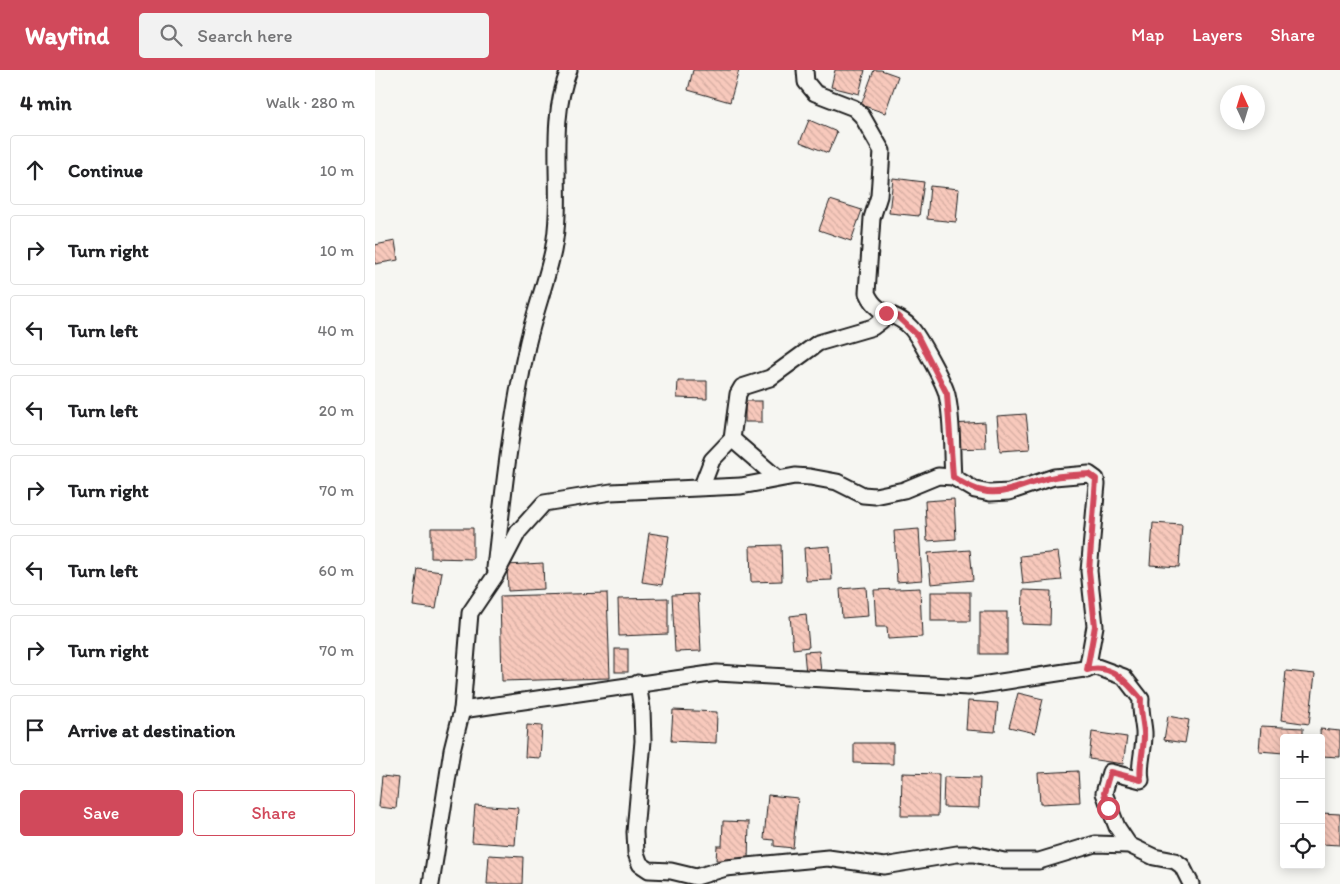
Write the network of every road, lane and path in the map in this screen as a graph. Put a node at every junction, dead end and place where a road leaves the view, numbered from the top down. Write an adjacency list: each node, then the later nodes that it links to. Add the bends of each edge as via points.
1 (569, 70): 8 (street, via 556,128 553,250 527,346 510,437)
2 (805, 70): 3 (street, via 806,82 815,93 854,108 881,147 879,196 872,218 867,294)
3 (884, 314): 4 (street, via 881,321 873,326 818,343 771,378 742,387 738,394); 5 (street, via 897,316 917,335 947,394)
4 (732, 439): 6 (street); 7 (street, via 711,460)
5 (953, 477): 6 (street, via 939,476 904,490 875,496 863,495 837,482 822,479); 9 (street, via 975,490 990,493 1009,492 1054,477 1089,474 1096,479 1089,571 1095,626)
6 (777, 478): 7 (street, via 741,486)
7 (702, 486): 8 (street, via 611,492 544,503 518,532)
8 (495, 576): 11 (street, via 470,613)
9 (1087, 670): 10 (street, via 1060,671 968,687 717,673); 12 (street, via 1097,667 1124,677 1141,699 1144,733 1141,780 1110,772 1105,787 1108,808)
10 (637, 683): 11 (street); 12 (street, via 643,709 643,741 636,853 640,864 649,870 696,877 726,868 828,858 884,866 957,854 974,854 1004,862 1039,861 1095,844)
11 (462, 710): 13 (street, via 452,750)
12 (1129, 845): 14 (street, via 1154,857 1175,861 1182,866)
13 (431, 884)
14 (1191, 884)

